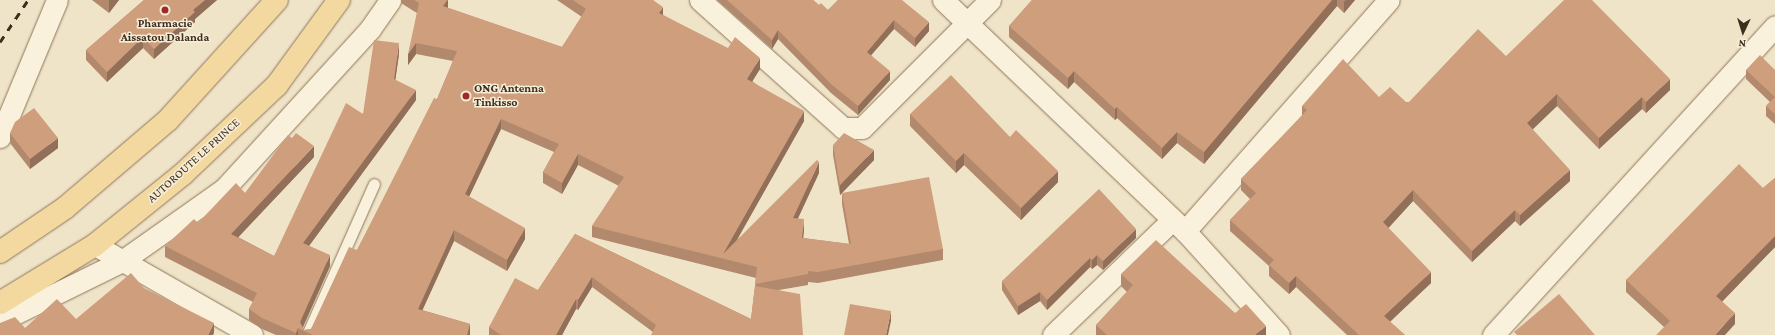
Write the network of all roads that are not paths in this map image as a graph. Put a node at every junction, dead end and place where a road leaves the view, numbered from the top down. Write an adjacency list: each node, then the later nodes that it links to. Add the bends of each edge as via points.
1 (57, 0): 11 (street)
2 (277, 0): 15 (main road, via 168,120 65,208)
3 (339, 0): 14 (main road, AUTOROUTE LE PRINCE, via 277,85 183,174)
4 (390, 0): 16 (street, via 370,29 224,189)
5 (700, 0): 9 (street, via 844,128 862,128)
6 (944, 0): 9 (street)
7 (990, 0): 9 (street)
8 (1388, 0): 13 (street)
9 (967, 23): 13 (street)
10 (1775, 26): 23 (street)
11 (0, 137)
12 (374, 184): 20 (lane)
13 (1178, 226): 21 (street); 22 (street)
14 (95, 245): 16 (street); 17 (main road, AUTOROUTE LE PRINCE)
15 (0, 252)
16 (122, 261): 18 (street); 19 (street)
17 (0, 303)
18 (0, 321)
19 (252, 335)
20 (306, 335)
21 (1053, 335)
22 (1279, 335)
23 (1493, 335)

